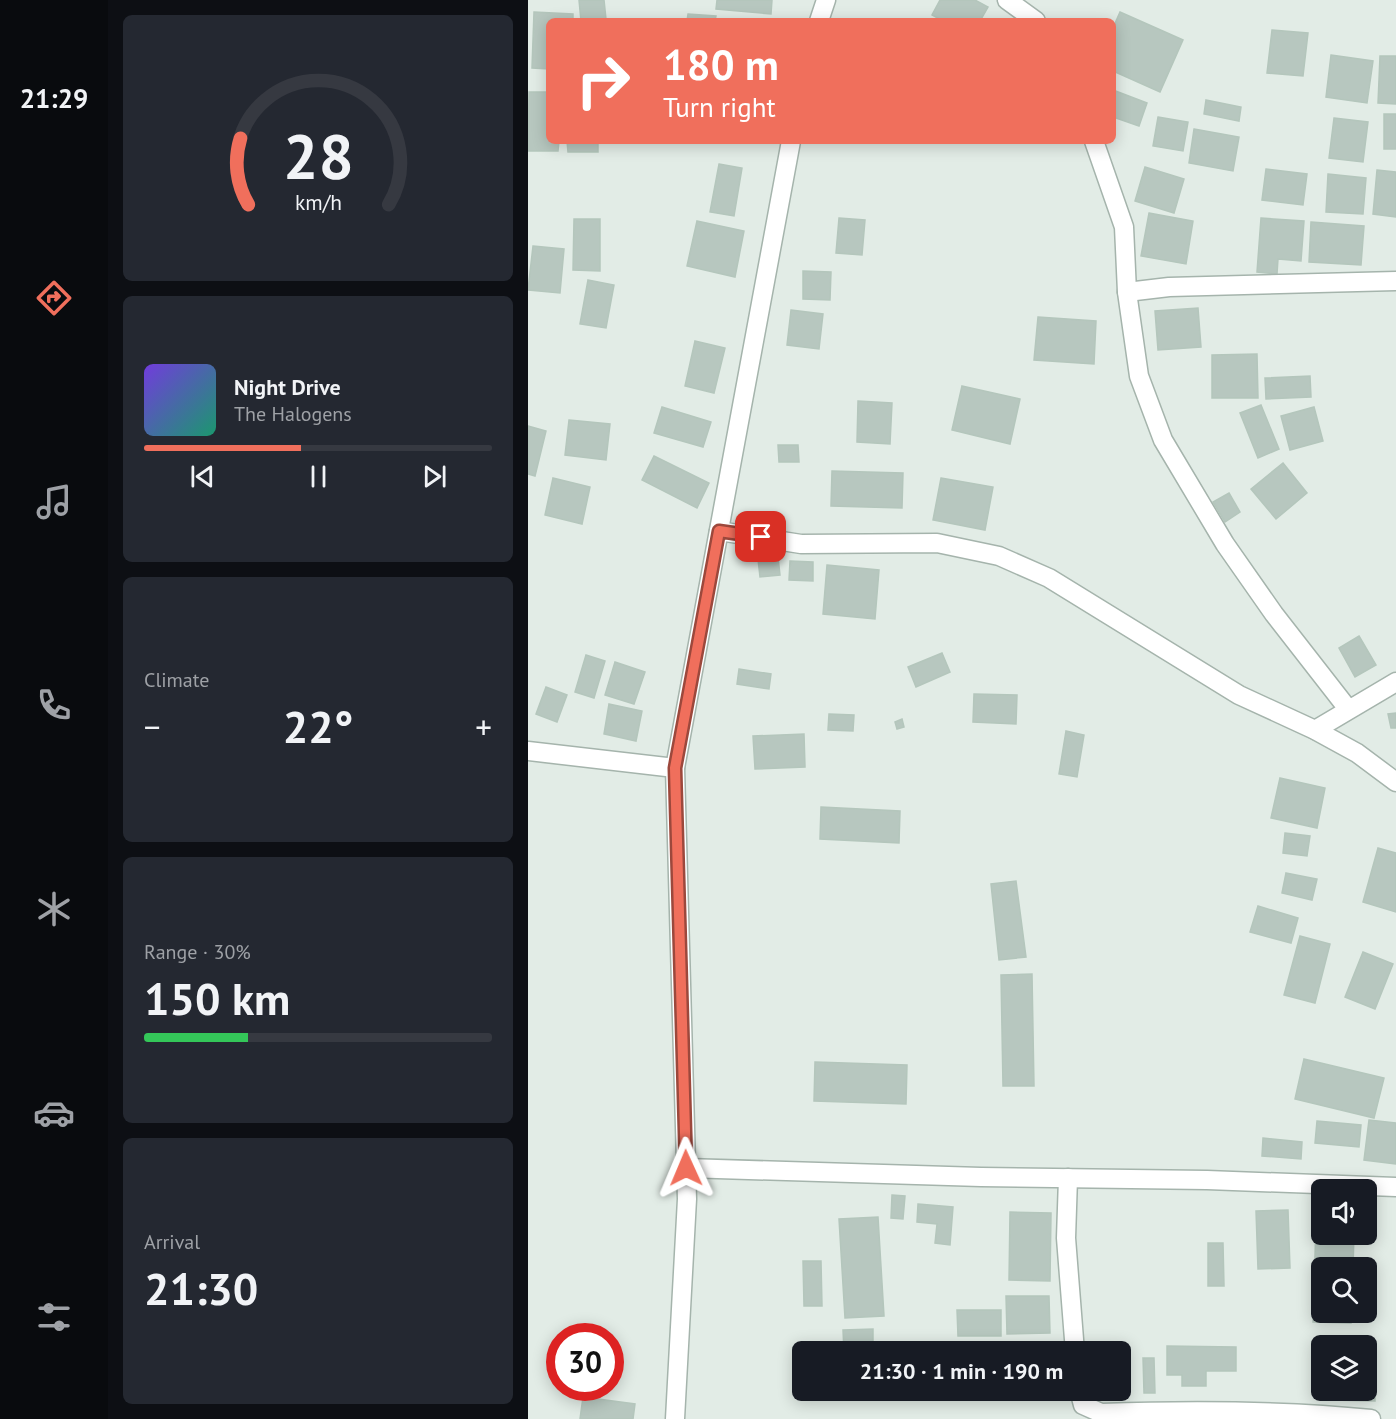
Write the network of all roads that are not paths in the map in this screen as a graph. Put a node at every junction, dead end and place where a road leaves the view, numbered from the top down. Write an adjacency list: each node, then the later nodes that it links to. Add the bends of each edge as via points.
1 (826, 0): 3 (street)
2 (1007, 0): 4 (street)
3 (820, 18)
4 (1032, 18)
5 (790, 144): 9 (street)
6 (1095, 144): 8 (street, via 1124,227)
7 (1396, 281): 8 (street, via 1179,286)
8 (1127, 292): 11 (street, via 1139,376 1163,440 1225,544)
9 (719, 531): 12 (street, via 801,543 938,543 999,556 1049,578 1239,694); 14 (street)
10 (1396, 682): 11 (street)
11 (1348, 709): 12 (street)
12 (1315, 730): 15 (street, via 1357,753)
13 (528, 751): 14 (street)
14 (675, 768): 16 (street)
15 (1396, 782)
16 (686, 1168): 17 (street); 21 (street)
17 (1068, 1178): 18 (street); 19 (street, via 1066,1238)
18 (1396, 1186)
19 (1074, 1341)
20 (1082, 1401): 22 (street, via 1101,1413 1238,1412)
21 (675, 1419)
22 (1371, 1419)

